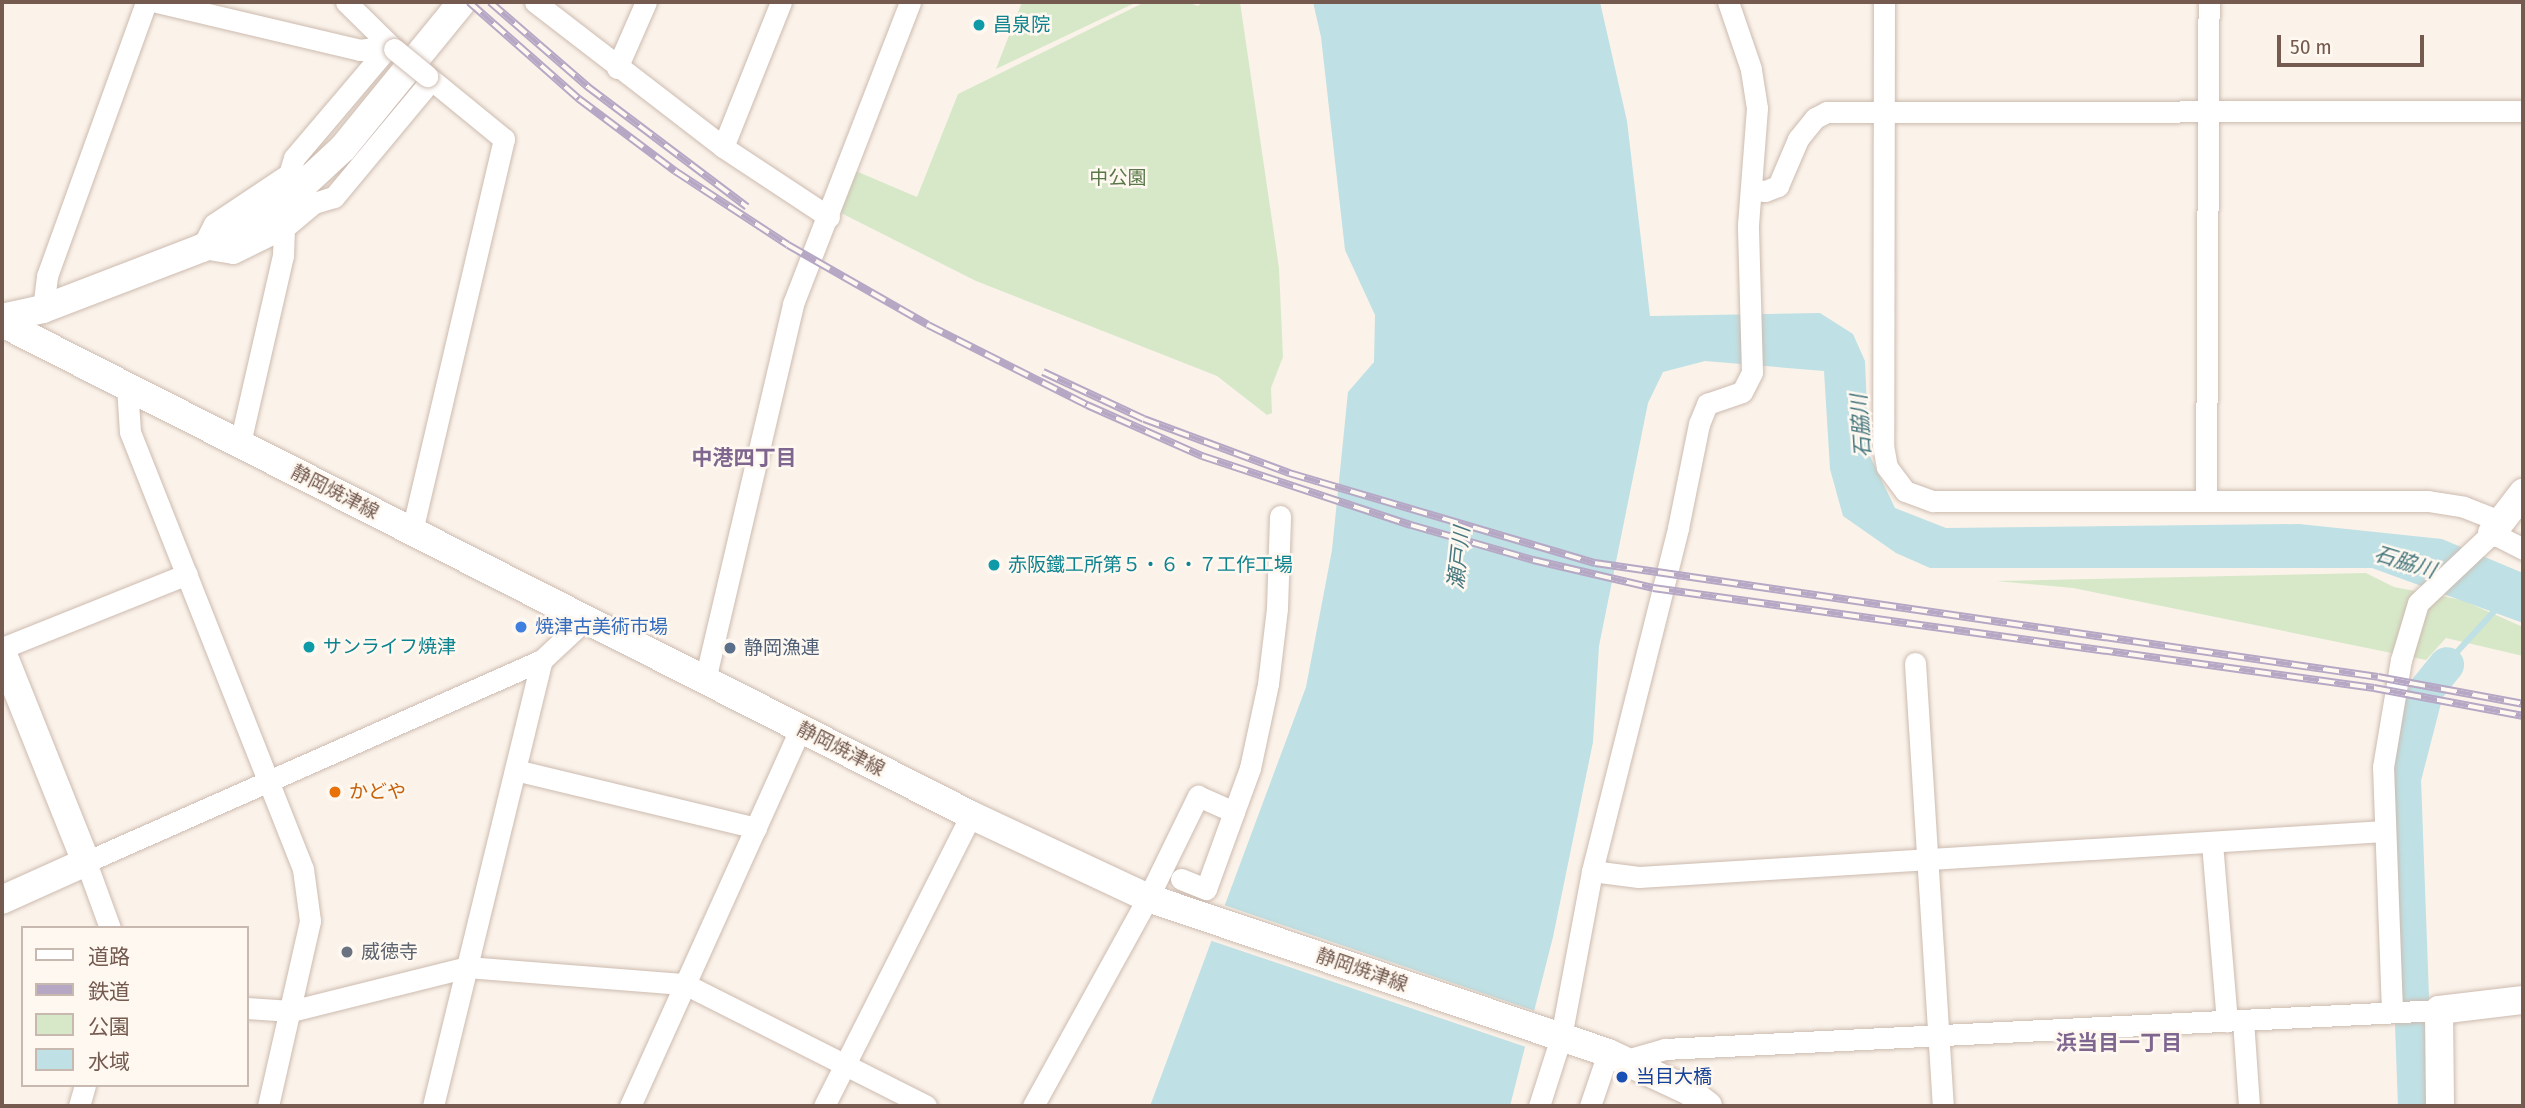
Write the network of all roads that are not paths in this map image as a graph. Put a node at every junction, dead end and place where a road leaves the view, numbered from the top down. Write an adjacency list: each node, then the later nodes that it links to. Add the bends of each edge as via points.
1 (146, 2): 23 (street, via 47,276)
2 (157, 2): 12 (street, via 360,50)
3 (346, 2): 12 (street)
4 (462, 2): 22 (main road, via 321,173 276,210)
5 (535, 2): 13 (street)
6 (646, 2): 13 (street)
7 (781, 2): 18 (street)
8 (910, 2): 20 (street)
9 (1728, 2): 19 (street, via 1751,69 1757,108)
10 (1884, 2): 15 (street)
11 (2209, 2): 16 (street)
12 (391, 47): 14 (street, bridge); 22 (street, via 294,159 289,174 214,224)
13 (617, 68): 18 (street)
14 (429, 78): 21 (street, via 334,197 314,203); 31 (street, via 504,139)
15 (1884, 111): 16 (street); 19 (street, via 1834,111 1815,118 1798,139 1778,186); 28 (street, via 1882,445 1895,480 1905,491 1933,501)
16 (2208, 111): 17 (street); 28 (street)
17 (2523, 111)
18 (723, 147): 20 (street)
19 (1752, 189): 49 (street, via 1748,225 1754,304 1752,372 1742,392 1714,400 1703,411)
20 (829, 217): 38 (street, via 793,304)
21 (284, 228): 22 (street, via 233,253); 26 (street, via 283,256)
22 (202, 248): 23 (main road)
23 (44, 309): 24 (main road)
24 (2, 321): 25 (main road, 静岡焼津線)
25 (127, 386): 26 (main road, 静岡焼津線); 33 (street, via 130,432)
26 (240, 443): 31 (main road, 静岡焼津線)
27 (2523, 493): 30 (main road)
28 (2206, 501): 30 (street, via 2428,501 2464,507)
29 (1280, 516): 42 (street, via 1277,608 1268,684 1250,768)
30 (2496, 527): 32 (street); 45 (street, via 2418,603 2401,660 2383,767)
31 (412, 531): 34 (main road, 静岡焼津線)
32 (2521, 548)
33 (187, 574): 35 (street); 41 (street)
34 (586, 619): 36 (street); 38 (main road, 静岡焼津線)
35 (2, 650): 48 (main road)
36 (542, 660): 40 (street); 41 (street)
37 (1915, 663): 47 (street)
38 (705, 680): 39 (main road, 静岡焼津線)
39 (801, 728): 43 (main road, 静岡焼津線); 44 (street)
40 (515, 770): 44 (street); 54 (street)
41 (270, 781): 48 (street); 59 (street, via 294,839 308,892 310,920)
42 (1234, 812): 50 (street, via 1206,889); 52 (street, via 1198,796)
43 (971, 815): 52 (main road, 静岡焼津線); 65 (street)
44 (756, 828): 55 (street)
45 (2385, 831): 46 (street); 60 (street)
46 (2212, 843): 47 (street); 61 (street)
47 (1927, 859): 49 (street, via 1639,877); 63 (street)
48 (86, 862): 51 (main road); 53 (street)
49 (1592, 871): 62 (street)
50 (1181, 879)
51 (2, 900)
52 (1156, 901): 62 (main road, 静岡焼津線); 73 (street)
53 (109, 926)
54 (467, 967): 55 (street); 59 (street); 69 (street)
55 (685, 984): 65 (street); 70 (street)
56 (2523, 1000): 58 (main road)
57 (248, 1008): 59 (street)
58 (2439, 1010): 60 (street); 79 (main road)
59 (291, 1011): 68 (street)
60 (2392, 1011): 61 (street)
61 (2235, 1020): 63 (street); 78 (street)
62 (1555, 1035): 64 (main road, 静岡焼津線); 74 (street)
63 (1940, 1037): 64 (street, via 1665,1049); 77 (street)
64 (1617, 1057): 75 (street); 76 (main road, 静岡焼津線)
65 (845, 1063): 71 (street); 72 (street)
66 (84, 1087): 67 (street)
67 (79, 1106)
68 (268, 1106)
69 (432, 1106)
70 (629, 1106)
71 (824, 1106)
72 (926, 1106)
73 (1033, 1106)
74 (1539, 1106)
75 (1590, 1106)
76 (1708, 1106)
77 (1944, 1106)
78 (2249, 1106)
79 (2440, 1106)

